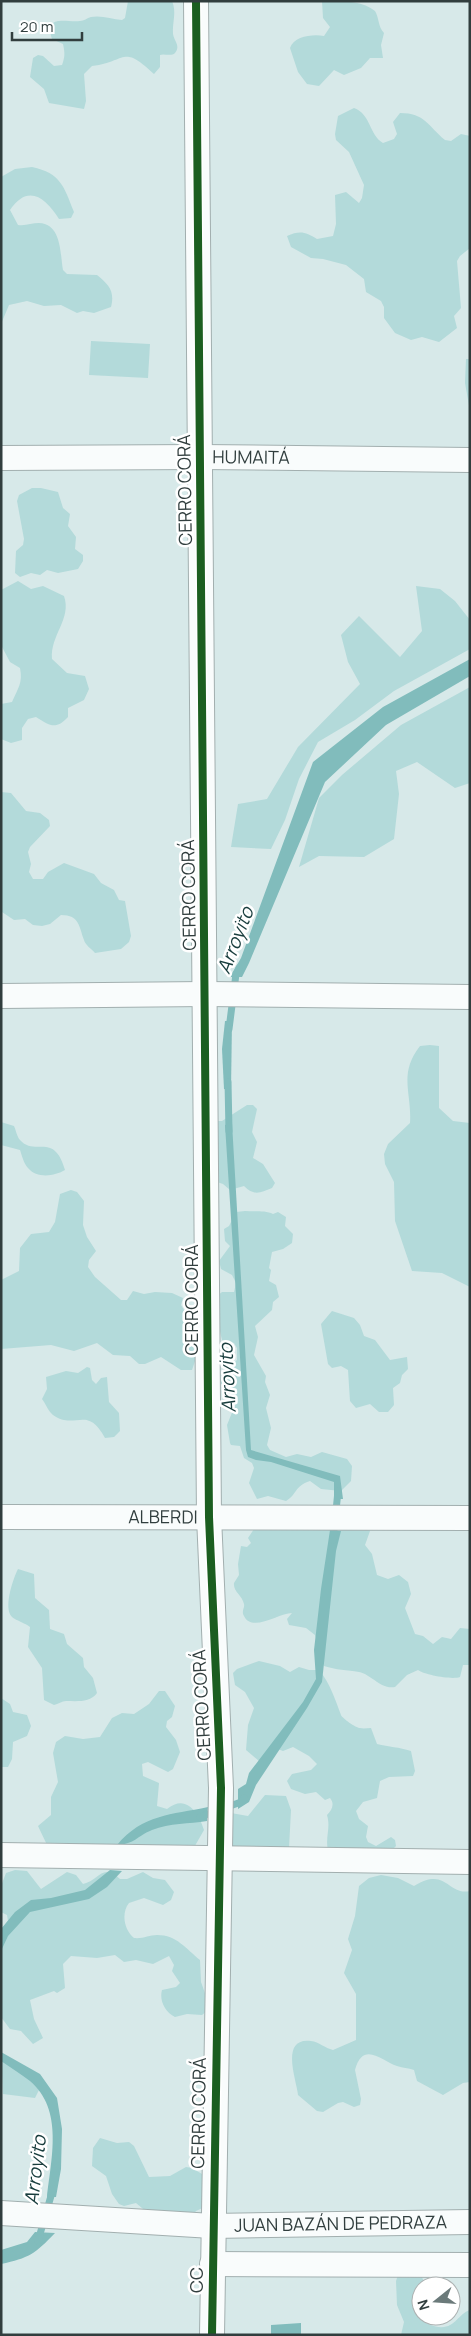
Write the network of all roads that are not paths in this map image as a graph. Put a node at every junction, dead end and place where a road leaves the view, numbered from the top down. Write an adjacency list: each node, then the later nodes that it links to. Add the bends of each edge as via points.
1 (196, 1): 2 (street, CERRO CORÁ)
2 (200, 457): 3 (street, HUMAITÁ); 4 (street, HUMAITÁ); 5 (street, CERRO CORÁ)
3 (1, 458)
4 (470, 460)
5 (224, 994): 6 (street); 7 (street); 9 (street, CERRO CORÁ)
6 (1, 996)
7 (470, 997)
8 (1, 1517): 9 (street, ALBERDI)
9 (209, 1517): 10 (street, ALBERDI); 12 (street, CERRO CORÁ, via 221,1788)
10 (470, 1518)
11 (1, 1855): 12 (street)
12 (218, 1858): 13 (street); 16 (street, CERRO CORÁ)
13 (470, 1862)
14 (1, 2213): 16 (street, JUAN BAZÁN DE PEDRAZA)
15 (470, 2222): 16 (street, JUAN BAZÁN DE PEDRAZA)
16 (212, 2226): 17 (street, CC)
17 (212, 2264): 18 (street); 19 (street, CC)
18 (470, 2265)
19 (212, 2335)

